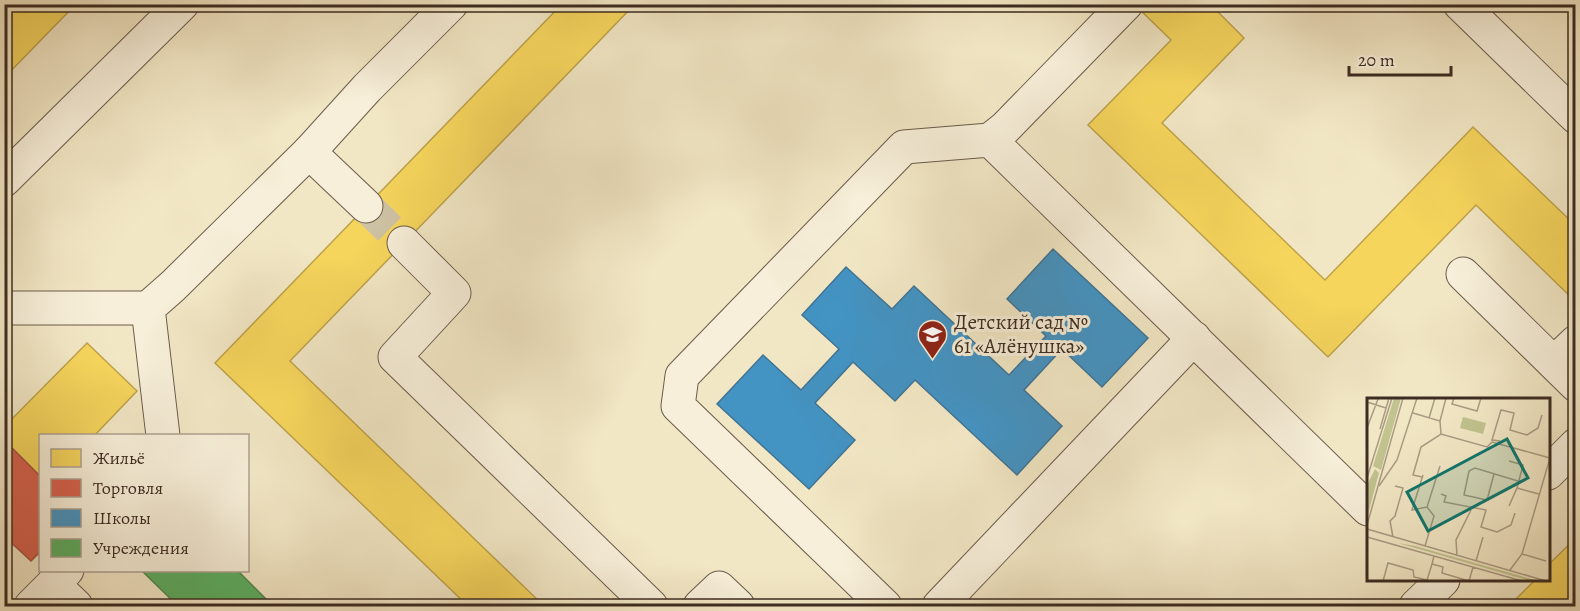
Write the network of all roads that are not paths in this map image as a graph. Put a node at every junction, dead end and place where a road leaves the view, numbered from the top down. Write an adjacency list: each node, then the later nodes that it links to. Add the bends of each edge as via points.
1 (182, 4): 8 (lane)
2 (451, 4): 7 (lane)
3 (1126, 4): 6 (lane)
4 (1460, 4): 5 (lane)
5 (1571, 103)
6 (990, 140): 14 (lane); 26 (lane, via 904,147 682,376 678,406)
7 (309, 152): 9 (lane); 13 (lane)
8 (4, 180)
9 (366, 206)
10 (404, 243): 23 (lane, via 454,292 395,357)
11 (1463, 274): 15 (lane)
12 (4, 308): 13 (lane)
13 (148, 308): 16 (lane)
14 (1194, 338): 19 (lane); 27 (lane)
15 (1568, 363)
16 (163, 434)
17 (1575, 445): 18 (lane)
18 (1550, 471)
19 (1367, 507)
20 (1441, 581): 28 (lane)
21 (50, 587): 22 (lane)
22 (76, 606)
23 (651, 606)
24 (700, 606): 25 (lane, via 719,588)
25 (738, 606)
26 (885, 606)
27 (939, 606)
28 (1416, 606)

